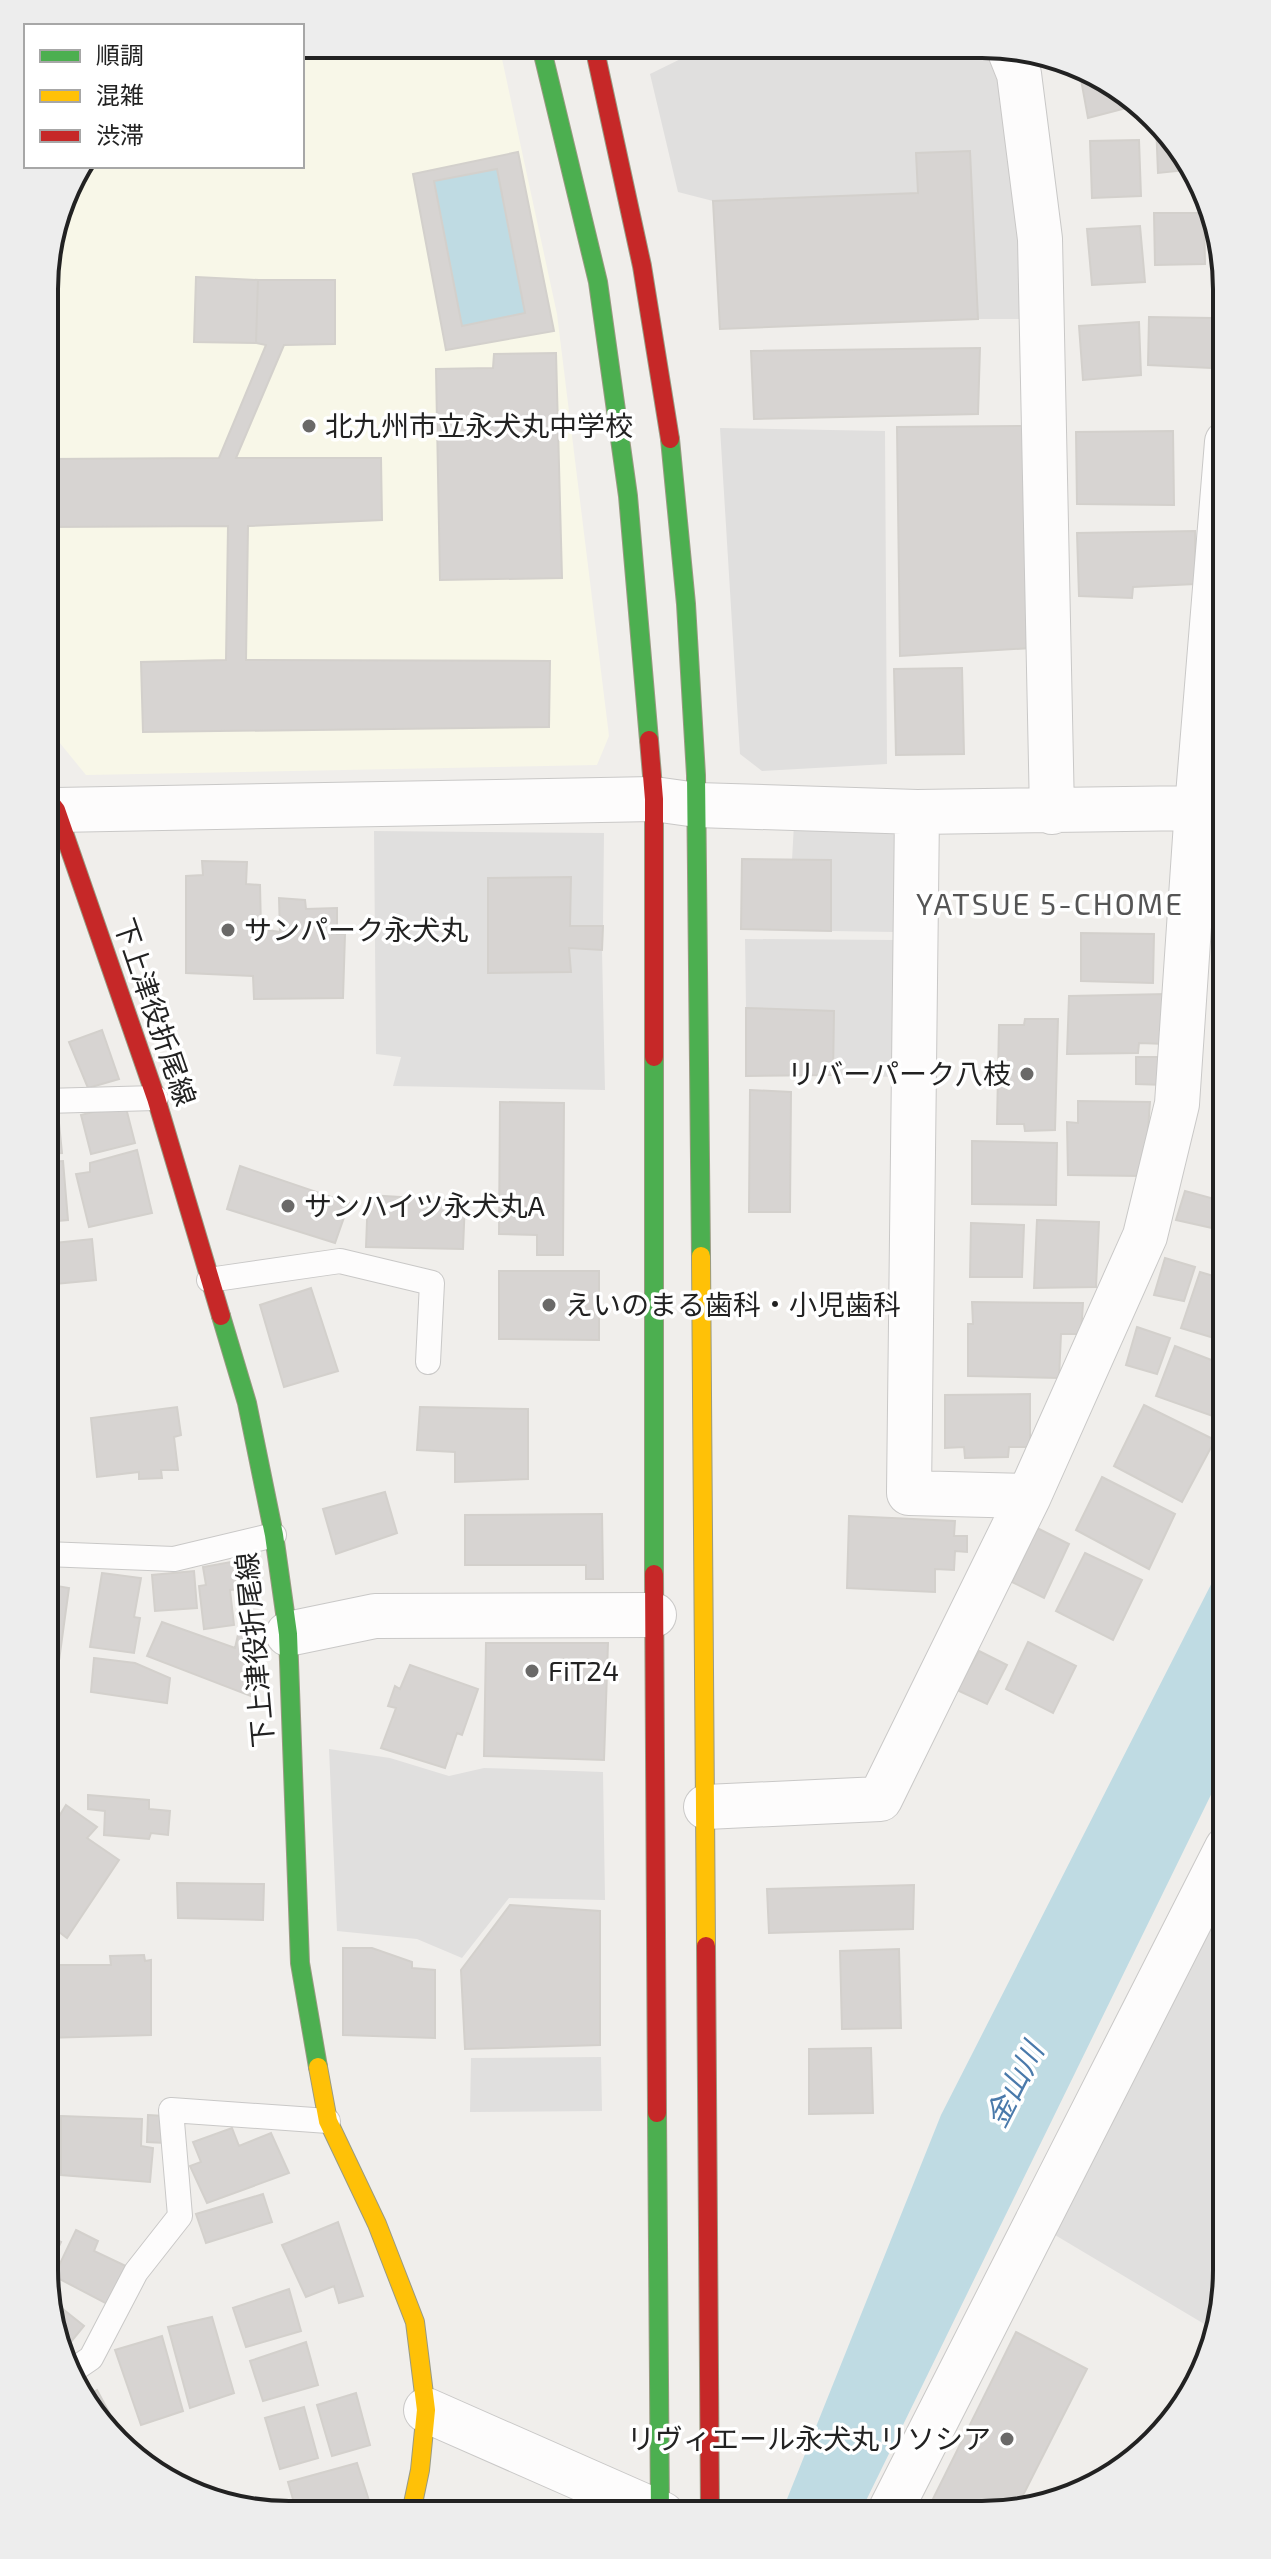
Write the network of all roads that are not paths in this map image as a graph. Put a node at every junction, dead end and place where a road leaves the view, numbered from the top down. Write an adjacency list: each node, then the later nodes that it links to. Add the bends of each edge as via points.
1 (544, 58): 5 (street, via 598,282 628,496)
2 (597, 58): 7 (street, via 646,274 678,491)
3 (1013, 60): 10 (street, via 1040,239)
4 (1213, 613): 8 (street)
5 (654, 799): 6 (street); 7 (street); 19 (street)
6 (58, 803)
7 (697, 805): 9 (street); 21 (street)
8 (1197, 808): 10 (street); 16 (street, via 1177,1104 1145,1236)
9 (917, 812): 10 (street); 16 (street, via 909,1493)
10 (1052, 812)
11 (58, 823): 12 (street, 下上津役折尾線)
12 (156, 1098): 13 (lane); 14 (street, 下上津役折尾線)
13 (58, 1101)
14 (209, 1280): 15 (lane, via 340,1261 432,1283); 17 (street, 下上津役折尾線, via 247,1403)
15 (428, 1362)
16 (1029, 1496): 21 (street, via 880,1799)
17 (274, 1535): 18 (lane, via 174,1559); 20 (street, 下上津役折尾線)
18 (58, 1555)
19 (654, 1615): 20 (street, via 375,1616); 28 (street)
20 (288, 1634): 23 (street, 下上津役折尾線, via 300,1963)
21 (706, 1807): 29 (street)
22 (1213, 1876): 30 (street)
23 (328, 2121): 24 (lane, via 171,2110 180,2216 136,2272 91,2358); 25 (street, 下上津役折尾線, via 377,2224 415,2322)
24 (80, 2366)
25 (426, 2410): 26 (street, 下上津役折尾線); 27 (street)
26 (414, 2501)
27 (632, 2501)
28 (661, 2501)
29 (710, 2501)
30 (895, 2501)

